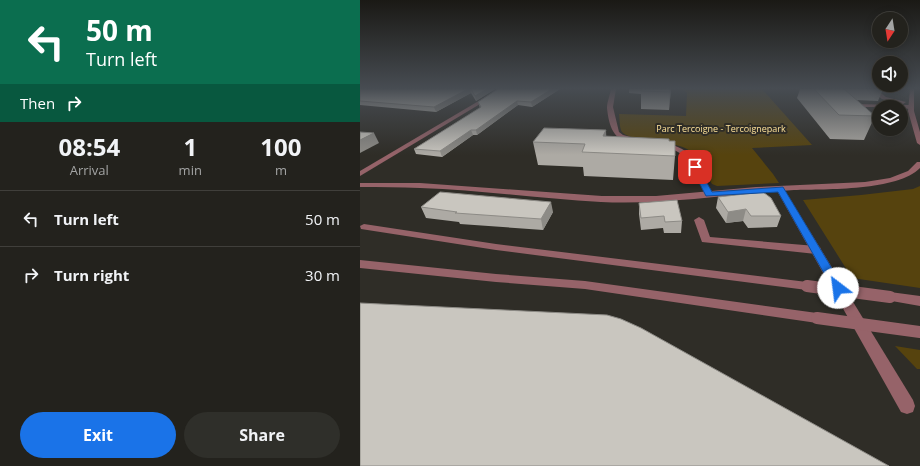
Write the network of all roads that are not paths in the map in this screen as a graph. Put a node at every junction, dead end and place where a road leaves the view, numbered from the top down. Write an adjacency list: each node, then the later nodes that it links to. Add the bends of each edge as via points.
1 (464, 111): 6 (street)
2 (611, 111): 9 (street, via 616,133 621,137 672,146 684,151)
3 (912, 111): 4 (street)
4 (920, 143)
5 (920, 164): 8 (street, via 911,173 891,180)
6 (360, 174)
7 (360, 185): 9 (street, via 420,185 602,199 656,199)
8 (780, 189): 9 (street); 12 (street)
9 (709, 194)
10 (699, 220): 12 (street, via 706,240)
11 (364, 227): 14 (street, bridge, via 496,247)
12 (816, 250): 16 (street)
13 (360, 264): 15 (street, bridge, via 585,285)
14 (920, 301)
15 (920, 332)
16 (907, 406)

